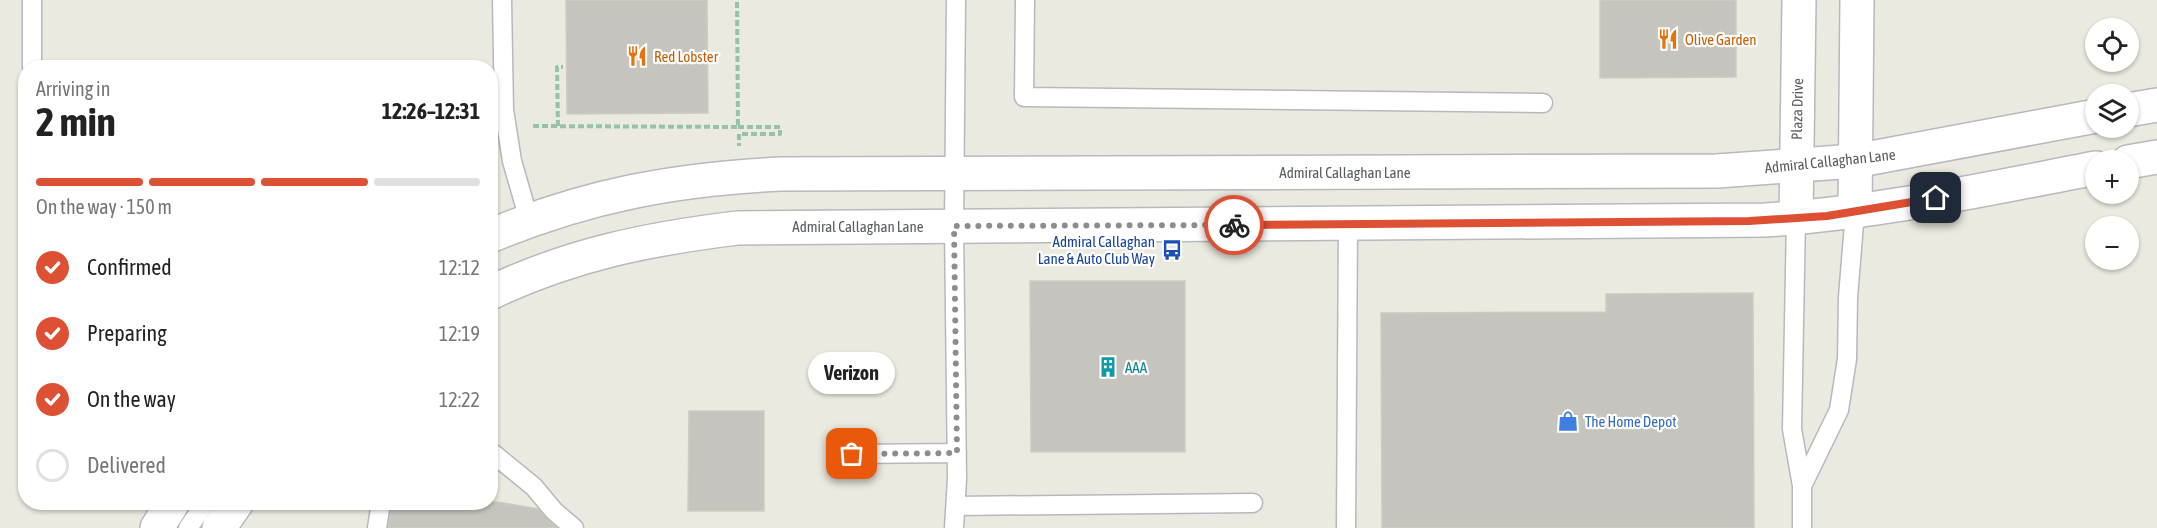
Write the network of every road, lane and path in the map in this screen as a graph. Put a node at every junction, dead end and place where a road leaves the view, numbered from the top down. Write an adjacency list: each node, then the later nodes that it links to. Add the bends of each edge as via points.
1 (32, 0): 8 (lane)
2 (502, 0): 26 (lane, via 504,110 512,161)
3 (737, 0): 16 (path)
4 (956, 0): 23 (lane)
5 (1025, 0): 10 (lane, via 1024,97)
6 (1798, 0): 21 (main road, Plaza Drive)
7 (1857, 0): 20 (main road)
8 (32, 60)
9 (562, 67): 15 (path, via 557,67)
10 (1543, 103)
11 (2157, 105): 12 (main road)
12 (2139, 108)
13 (2085, 118): 20 (main road, Admiral Callaghan Lane)
14 (533, 126): 15 (path)
15 (558, 126): 16 (path)
16 (738, 127): 17 (path, via 780,127 780,134 739,134)
17 (739, 156)
18 (2157, 157): 19 (main road)
19 (2139, 160)
20 (1856, 161): 21 (main road, Admiral Callaghan Lane); 24 (main road)
21 (1797, 166): 23 (main road, Admiral Callaghan Lane, via 1717,171); 25 (main road, Plaza Drive)
22 (2085, 170): 24 (main road, Admiral Callaghan Lane)
23 (954, 174): 26 (main road, Admiral Callaghan Lane, via 733,176 628,190); 28 (lane)
24 (1855, 212): 25 (main road, Admiral Callaghan Lane); 34 (lane, via 1847,359 1839,410)
25 (1796, 218): 27 (main road, Admiral Callaghan Lane); 34 (lane, via 1792,429)
26 (529, 220): 29 (main road, Admiral Callaghan Lane)
27 (1348, 224): 28 (main road, Admiral Callaghan Lane); 47 (lane)
28 (954, 226): 30 (main road, Admiral Callaghan Lane, via 782,226 687,234 595,253); 31 (lane)
29 (498, 233)
30 (498, 290)
31 (957, 453): 32 (lane); 36 (lane)
32 (852, 454)
33 (498, 458): 45 (lane)
34 (1802, 486): 48 (lane)
35 (1252, 502): 36 (lane)
36 (956, 506): 46 (lane)
37 (168, 510): 41 (main road)
38 (200, 510): 42 (lane)
39 (231, 510): 43 (main road)
40 (380, 510): 44 (lane)
41 (157, 528)
42 (188, 528)
43 (219, 528)
44 (377, 528)
45 (574, 528)
46 (954, 528)
47 (1346, 528)
48 (1802, 528)

